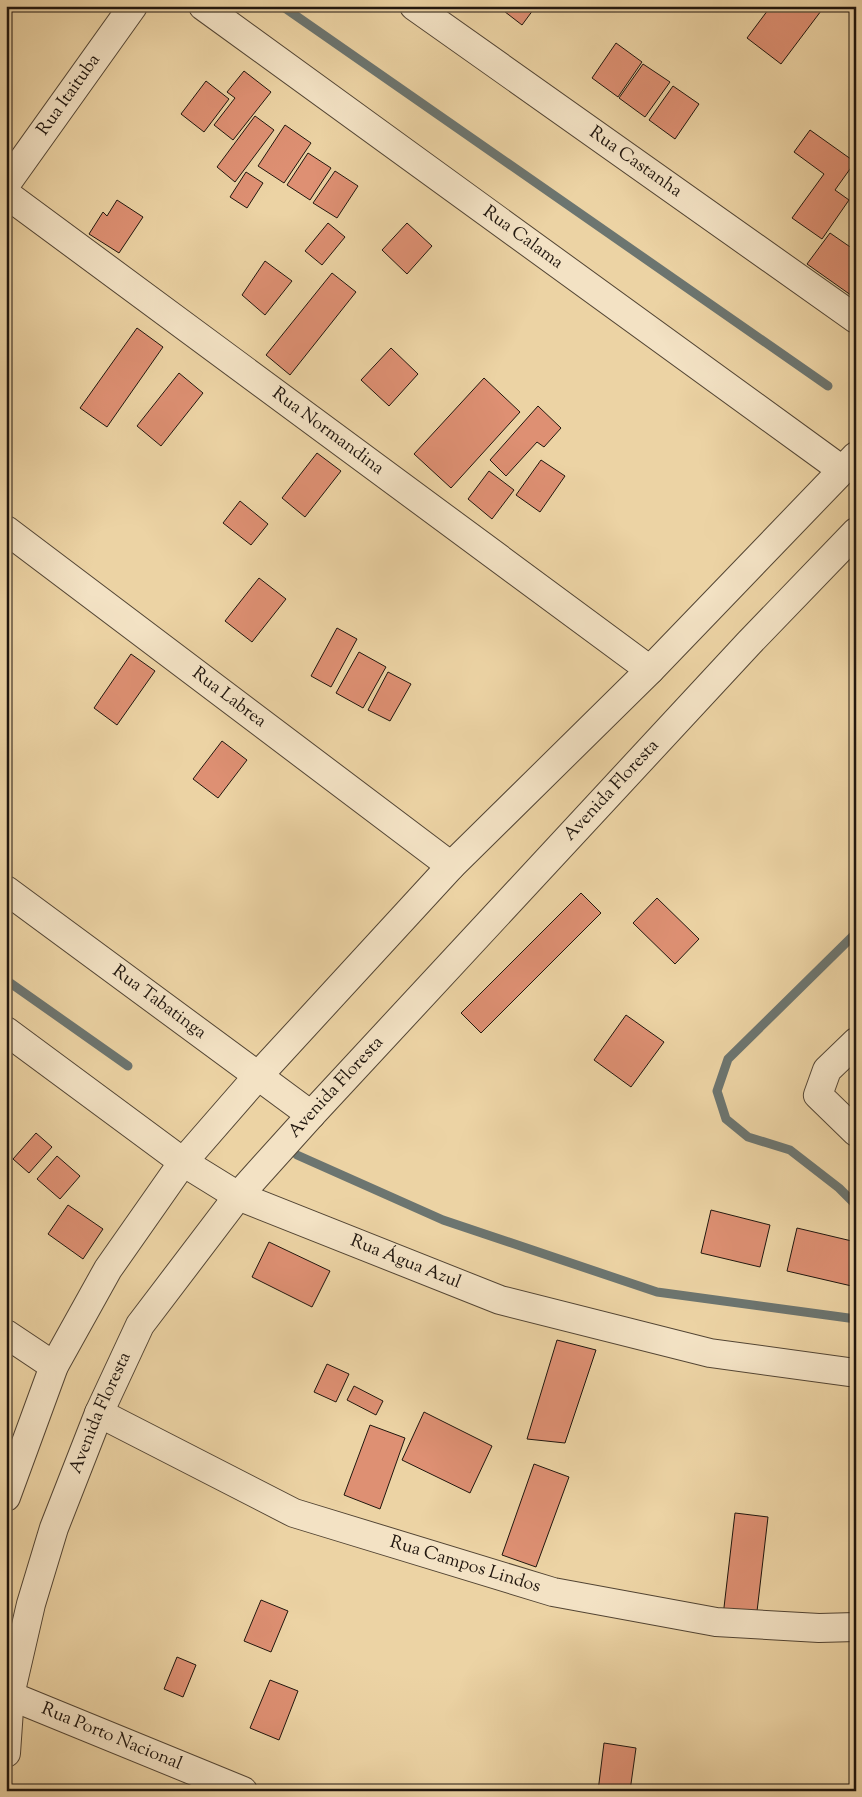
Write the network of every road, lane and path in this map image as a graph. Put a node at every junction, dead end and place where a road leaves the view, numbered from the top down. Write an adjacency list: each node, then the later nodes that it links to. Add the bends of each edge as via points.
1 (133, 6): 4 (street, Rua Itaituba)
2 (203, 6): 7 (street, Rua Calama)
3 (414, 6): 6 (street, Rua Castanha)
4 (6, 184)
5 (6, 194): 10 (street, Rua Normandina)
6 (856, 319)
7 (849, 463): 10 (street)
8 (6, 530): 11 (street, Rua Labrea)
9 (856, 532): 16 (street, Avenida Floresta, via 749,642)
10 (650, 670): 11 (street)
11 (451, 866): 15 (street)
12 (6, 890): 15 (street, Rua Tabatinga)
13 (6, 1031): 18 (street, Rua Água Azul)
14 (856, 1042): 17 (street, via 827,1070 818,1095)
15 (257, 1077): 16 (street, Rua Tabatinga); 18 (street)
16 (311, 1115): 19 (street, Avenida Floresta)
17 (856, 1132)
18 (183, 1162): 19 (street, Rua Água Azul); 21 (street, via 108,1269)
19 (238, 1196): 22 (street, Rua Água Azul, via 500,1300 710,1353); 23 (street, Avenida Floresta, via 140,1325)
20 (6, 1334): 21 (street)
21 (54, 1366): 24 (street)
22 (856, 1373)
23 (99, 1413): 25 (street, Rua Campos Lindos, via 294,1513 553,1592 716,1622); 26 (street, Avenida Floresta, via 54,1528)
24 (6, 1497)
25 (856, 1627)
26 (8, 1694): 27 (street, Avenida Floresta); 28 (street, Rua Porto Nacional)
27 (6, 1753)
28 (243, 1791)

